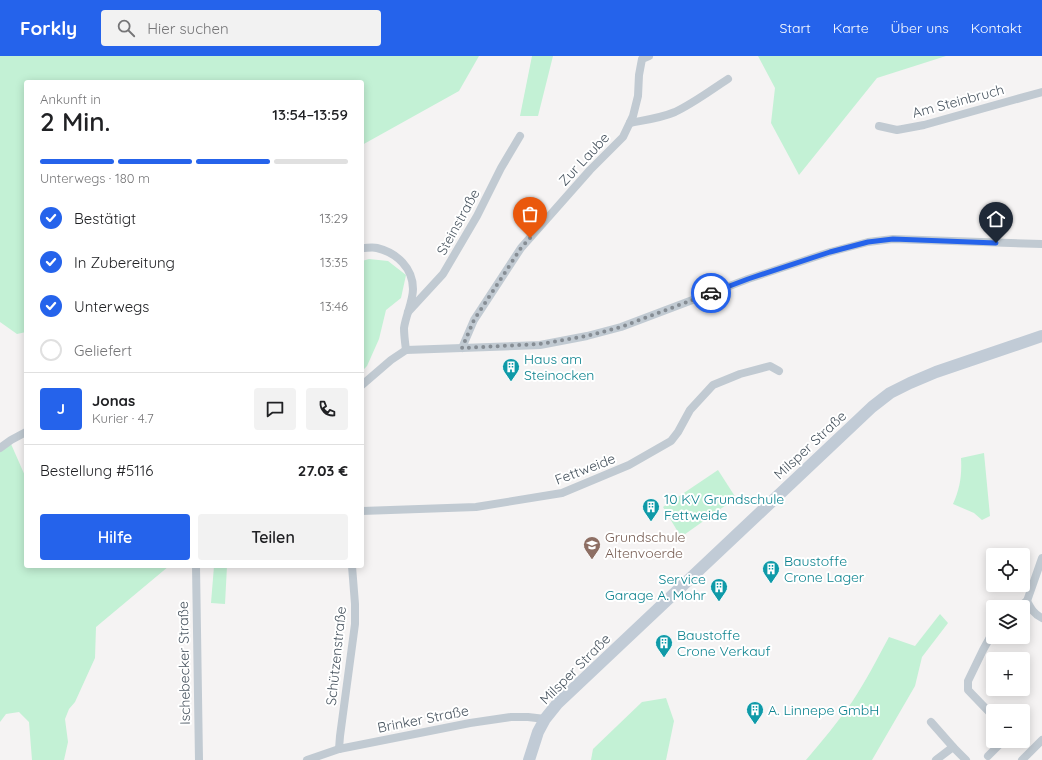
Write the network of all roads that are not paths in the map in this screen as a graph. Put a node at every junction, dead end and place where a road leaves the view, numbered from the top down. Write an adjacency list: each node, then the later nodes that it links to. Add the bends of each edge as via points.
1 (649, 56): 4 (street, Zur Laube, via 642,59 638,96)
2 (728, 79): 4 (street, via 674,112)
3 (1042, 92): 5 (street, Am Steinbruch, via 924,125 897,130)
4 (630, 123): 11 (street, Zur Laube, via 623,137 521,248 474,320)
5 (879, 126)
6 (520, 136): 9 (street, Steinstraße, via 444,274)
7 (1042, 244): 11 (street, via 893,239 868,242 748,279 621,327 587,336 540,344)
8 (364, 248): 9 (street, via 377,248 388,252 399,258 406,266 412,278 413,290)
9 (408, 312): 12 (street, via 404,328)
10 (1042, 336): 26 (street, Milsper Straße, via 936,372 890,393 872,407 557,704)
11 (462, 348): 12 (street)
12 (406, 350): 14 (street)
13 (779, 371): 17 (street, Fettweide, via 770,366 740,374 714,385 690,410 671,441 629,466 562,493 476,507)
14 (364, 382)
15 (24, 433): 16 (street)
16 (0, 448)
17 (364, 510)
18 (1042, 558): 21 (street)
19 (196, 568): 33 (street, Ischebecker Straße)
20 (352, 568): 31 (street, Schützenstraße, via 355,624)
21 (1027, 600)
22 (1030, 608): 23 (street)
23 (1042, 618)
24 (986, 644): 25 (street, via 968,681 968,690)
25 (986, 709)
26 (545, 719): 31 (street, Brinker Straße, via 511,717); 35 (street, Milsper Straße)
27 (931, 722): 29 (street)
28 (1042, 740): 38 (street)
29 (953, 747): 36 (street); 37 (street)
30 (996, 748): 32 (street)
31 (339, 749): 34 (street, Brinker Straße)
32 (988, 756)
33 (199, 760)
34 (307, 760)
35 (529, 760)
36 (936, 760)
37 (966, 760)
38 (1022, 760)

